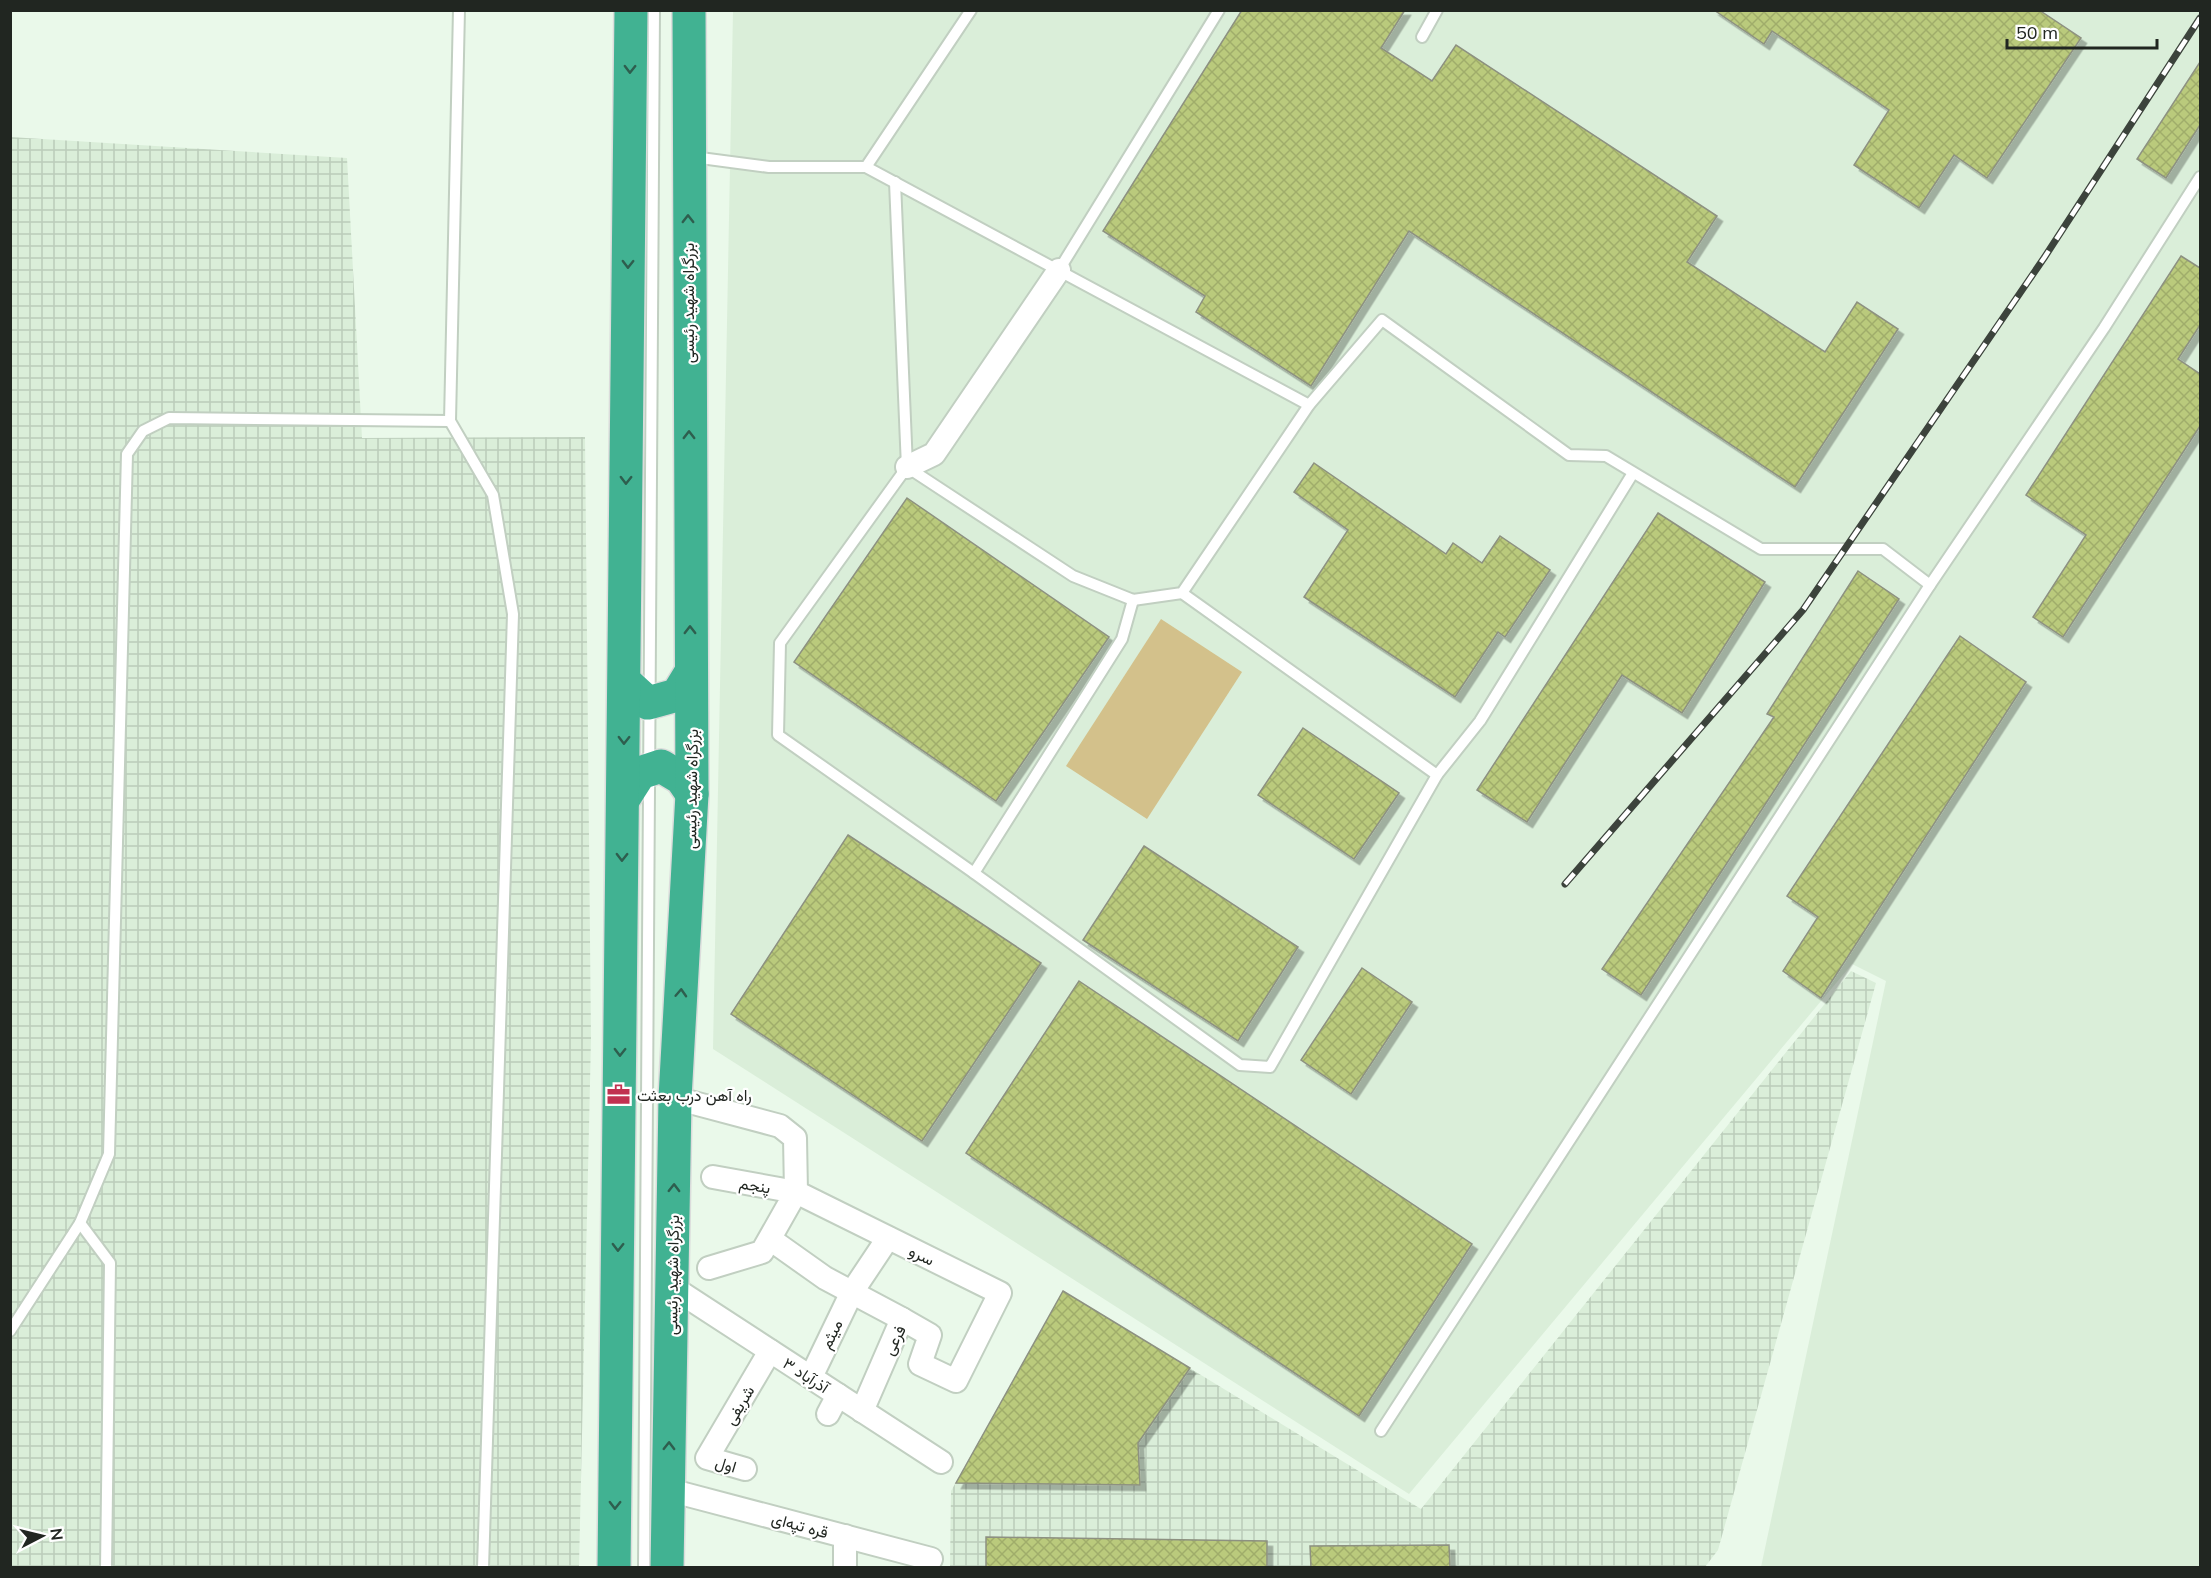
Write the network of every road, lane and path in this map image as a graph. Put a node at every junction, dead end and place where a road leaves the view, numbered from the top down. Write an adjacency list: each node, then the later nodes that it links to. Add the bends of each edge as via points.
1 (459, 10): 15 (lane)
2 (631, 10): 22 (highway, one-way to 22)
3 (654, 10): 53 (lane)
4 (689, 10): 9 (highway, بزرگراه شهید رئیسی)
5 (971, 10): 10 (lane)
6 (1219, 10): 13 (lane)
7 (1437, 10): 8 (lane)
8 (1422, 37)
9 (687, 156): 10 (lane, via 769,167); 21 (highway, بزرگراه شهید رئیسی, one-way to 9)
10 (866, 166): 12 (lane)
11 (2200, 177): 18 (lane, via 2104,328)
12 (895, 182): 13 (lane); 16 (lane)
13 (1059, 270): 14 (lane); 16 (street, via 934,454)
14 (1309, 405): 17 (lane, via 1382,320 1569,455 1606,456); 19 (lane)
15 (450, 421): 31 (lane, via 169,418 143,431 127,454 109,1154); 51 (lane, via 493,495 513,614)
16 (907, 466): 20 (lane, via 1073,576); 26 (lane, via 780,643 778,735)
17 (1633, 472): 18 (lane, via 1761,549 1883,549); 23 (lane, via 1480,721)
18 (1930, 585): 43 (lane)
19 (1182, 592): 20 (lane); 23 (lane)
20 (1133, 600): 26 (lane, via 1122,639)
21 (691, 672): 22 (highway, via 677,695 648,703); 24 (highway, بزرگراه شهید رئیسی)
22 (625, 682): 25 (highway, one-way to 25)
23 (1437, 775): 26 (lane, via 1270,1067 1240,1065)
24 (692, 794): 25 (highway, via 681,778 661,766 640,773); 27 (highway, بزرگراه شهید رئیسی, one-way to 24)
25 (624, 798): 52 (highway, one-way to 52)
26 (974, 873)
27 (675, 1098): 29 (street, via 780,1126 795,1138); 35 (highway, بزرگراه شهید رئیسی, one-way to 27)
28 (713, 1177): 29 (street, پنجم)
29 (796, 1192): 30 (street, پنجم); 33 (street)
30 (845, 1217): 32 (street, سرو)
31 (80, 1223): 39 (lane); 50 (lane, via 110,1263)
32 (888, 1238): 36 (street, میثم); 37 (street, سرو)
33 (770, 1239): 34 (street, via 762,1252); 36 (street, via 798,1262)
34 (709, 1268)
35 (672, 1287): 40 (street, ۳ آذرآباد); 47 (highway, بزرگراه شهید رئیسی, one-way to 35)
36 (852, 1292): 38 (street); 41 (street, میثم)
37 (1000, 1293): 38 (street, فرعی, via 956,1381 920,1364 930,1335)
38 (902, 1318): 42 (street, فرعی)
39 (10, 1331)
40 (770, 1351): 41 (street, ۳ آذرآباد); 44 (street, شریفی)
41 (811, 1377): 42 (street, ۳ آذرآباد, via 833,1404)
42 (862, 1411): 45 (street, ۳ آذرآباد)
43 (1381, 1431)
44 (707, 1458): 46 (street, اول)
45 (941, 1462)
46 (745, 1469)
47 (669, 1490): 48 (street, قره تپه‌ای); 54 (highway, بزرگراه شهید رئیسی)
48 (844, 1536): 49 (street, قره تپه‌ای); 55 (street)
49 (931, 1559)
50 (106, 1568)
51 (483, 1568)
52 (614, 1568)
53 (644, 1568)
54 (667, 1568)
55 (845, 1568)

